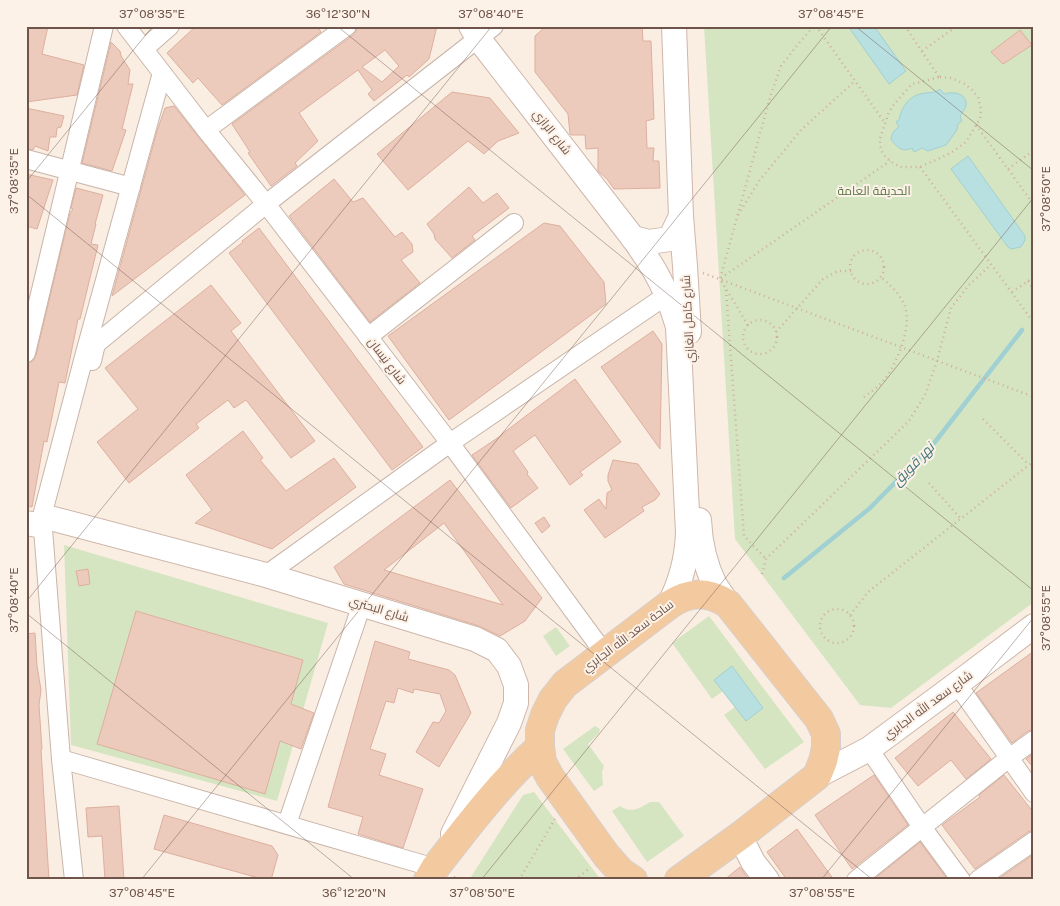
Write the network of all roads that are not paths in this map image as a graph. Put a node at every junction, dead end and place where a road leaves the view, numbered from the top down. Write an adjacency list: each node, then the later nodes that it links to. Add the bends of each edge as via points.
1 (104, 26): 11 (street)
2 (126, 26): 7 (street)
3 (170, 26): 7 (street)
4 (674, 26): 14 (main road, شارع كامل الغازي)
5 (338, 29): 9 (street)
6 (481, 30): 13 (street); 16 (main road, شارع الرازي)
7 (144, 49): 8 (street, شارع نيسان)
8 (162, 73): 9 (street, شارع نيسان); 12 (street)
9 (206, 130): 13 (street, شارع نيسان)
10 (26, 159): 11 (street)
11 (70, 170): 12 (street); 19 (street)
12 (131, 187): 21 (street)
13 (266, 204): 18 (street, شارع نيسان); 21 (street, via 96,344 58,492)
14 (681, 216): 16 (main road, via 670,239 649,242); 24 (main road, شارع كامل الغازي, via 699,525 709,570)
15 (514, 223): 18 (street)
16 (633, 238): 17 (main road, شارع كامل الغازي)
17 (667, 294): 20 (street); 25 (main road, شارع كامل الغازي, via 678,327 688,533 685,563)
18 (368, 337): 20 (street, شارع نيسان)
19 (26, 353)
20 (450, 443): 22 (street); 27 (street, شارع نيسان)
21 (40, 521): 22 (main road, شارع البحتري); 33 (street)
22 (266, 575): 23 (main road, شارع البحتري)
23 (362, 604): 36 (street); 40 (main road, شارع البحتري, via 475,639 497,650 509,666 516,685 516,703 509,724)
24 (728, 604): 25 (main road, ساحة سعد الله الجابري, via 709,595 698,594 683,597); 34 (main road, ساحة سعد الله الجابري, via 819,719 826,734 826,748)
25 (669, 605): 27 (main road, ساحة سعد الله الجابري)
26 (1034, 626): 28 (main road, شارع سعد الله الجابري)
27 (605, 654): 30 (main road, ساحة سعد الله الجابري, via 565,684 553,700 540,730)
28 (957, 684): 31 (main road, شارع سعد الله الجابري); 32 (street)
29 (1034, 740): 32 (street)
30 (540, 747): 40 (main road, via 502,785); 42 (main road, ساحة سعد الله الجابري, via 542,762 550,777 606,855)
31 (868, 749): 34 (main road, شارع سعد الله الجابري); 37 (street)
32 (1009, 758): 35 (street); 37 (street)
33 (61, 759): 36 (street); 41 (street)
34 (817, 776): 38 (main road)
35 (1034, 793)
36 (287, 824): 40 (street)
37 (922, 827): 45 (street); 46 (street)
38 (740, 836): 43 (main road); 44 (main road, via 753,862)
39 (1034, 840): 47 (street)
40 (432, 874)
41 (74, 880)
42 (633, 880)
43 (679, 880)
44 (767, 880)
45 (856, 880)
46 (961, 880)
47 (978, 880)

